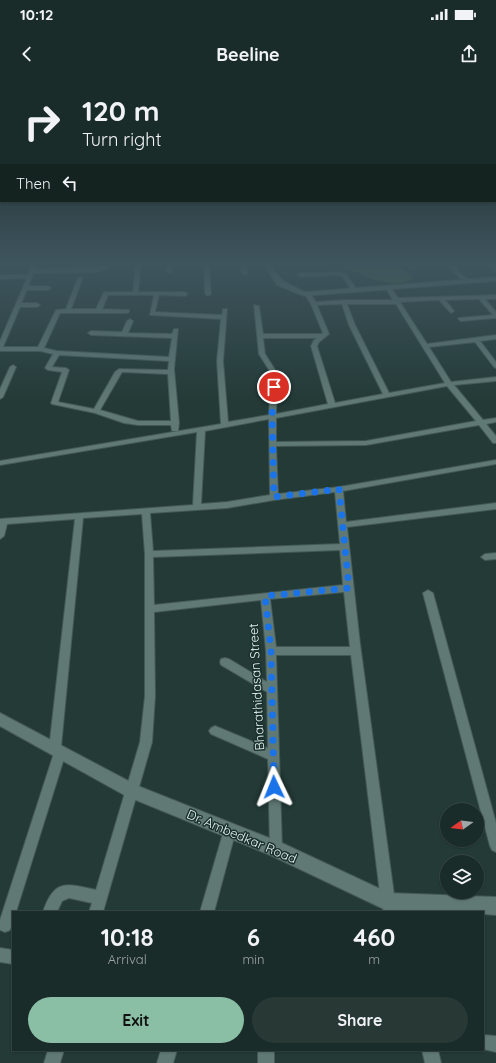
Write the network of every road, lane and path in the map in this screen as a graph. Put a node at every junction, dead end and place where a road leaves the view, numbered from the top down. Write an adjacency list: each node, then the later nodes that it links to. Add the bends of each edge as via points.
1 (225, 310): 12 (street)
2 (16, 311): 22 (street)
3 (68, 311): 4 (street); 23 (street, via 58,311)
4 (98, 311): 5 (street)
5 (127, 311)
6 (153, 311): 12 (street, via 152,314)
7 (257, 311): 17 (street)
8 (317, 311): 18 (street)
9 (347, 311): 31 (street)
10 (402, 311): 21 (street)
11 (496, 316): 13 (street)
12 (223, 317): 39 (street, via 220,362)
13 (461, 319)
14 (130, 321): 16 (street)
15 (91, 333): 16 (street)
16 (124, 334): 25 (street, via 175,333)
17 (260, 336): 18 (street); 35 (street, via 262,354 274,373)
18 (325, 336): 33 (street, via 316,341 314,346)
19 (496, 337): 20 (street)
20 (476, 339): 21 (street); 26 (street)
21 (425, 346): 30 (street)
22 (0, 349): 23 (street)
23 (40, 349): 24 (street)
24 (57, 353): 25 (street); 34 (street, via 48,368 66,370 54,403)
25 (172, 359): 28 (street)
26 (496, 366)
27 (13, 367): 32 (street)
28 (172, 372): 34 (street, via 121,370); 38 (street)
29 (496, 379): 30 (street)
30 (449, 384): 31 (street); 37 (street)
31 (387, 395): 33 (street)
32 (0, 397)
33 (332, 405): 35 (street)
34 (96, 411): 38 (street, via 138,423)
35 (272, 416): 39 (street); 43 (street)
36 (496, 420): 37 (street)
37 (481, 422): 42 (street); 43 (street, via 366,443)
38 (175, 423): 41 (street)
39 (224, 425): 40 (street)
40 (201, 429): 41 (street); 49 (street)
41 (176, 434): 45 (street)
42 (496, 441)
43 (273, 444): 47 (street)
44 (496, 462): 46 (street)
45 (0, 463)
46 (339, 489): 47 (street); 53 (street)
47 (274, 497): 49 (street)
48 (496, 506): 53 (street)
49 (197, 507): 50 (street)
50 (146, 512): 51 (street); 56 (street)
51 (80, 516): 52 (street); 69 (street)
52 (1, 522): 54 (street)
53 (342, 525): 55 (street)
54 (0, 536)
55 (344, 547): 56 (street); 59 (street)
56 (149, 554): 62 (street)
57 (496, 556): 58 (street)
58 (485, 557)
59 (349, 588): 61 (street); 64 (street)
60 (428, 593): 73 (street)
61 (265, 596): 62 (street); 63 (street, Bharathidasan Street)
62 (149, 609): 71 (street, via 150,696 146,742)
63 (271, 651): 64 (street); 66 (street, Bharathidasan Street)
64 (356, 651): 77 (street)
65 (225, 662): 66 (street)
66 (272, 690): 70 (street, Bharathidasan Street)
67 (0, 719): 69 (street, Dr. Ambedkar Road)
68 (215, 731): 70 (street)
69 (58, 750): 71 (street, Dr. Ambedkar Road); 81 (street)
70 (274, 756): 74 (street, Bharathidasan Street)
71 (132, 791): 72 (street, Dr. Ambedkar Road); 75 (street)
72 (230, 830): 74 (street, Dr. Ambedkar Road); 80 (street)
73 (496, 846)
74 (276, 849): 77 (street, Dr. Ambedkar Road)
75 (100, 898): 78 (street, via 64,892 57,895); 79 (street)
76 (496, 906): 77 (street, Dr. Ambedkar Road)
77 (390, 907)
78 (50, 911)
79 (96, 911)
80 (207, 911)
81 (5, 925)
82 (0, 955): 83 (street)
83 (12, 957)
84 (484, 1042): 85 (street)
85 (496, 1044)
86 (56, 1051): 90 (street)
87 (169, 1051): 91 (street)
88 (266, 1051): 92 (street)
89 (430, 1051): 93 (street)
90 (52, 1063)
91 (165, 1063)
92 (266, 1063)
93 (433, 1063)

